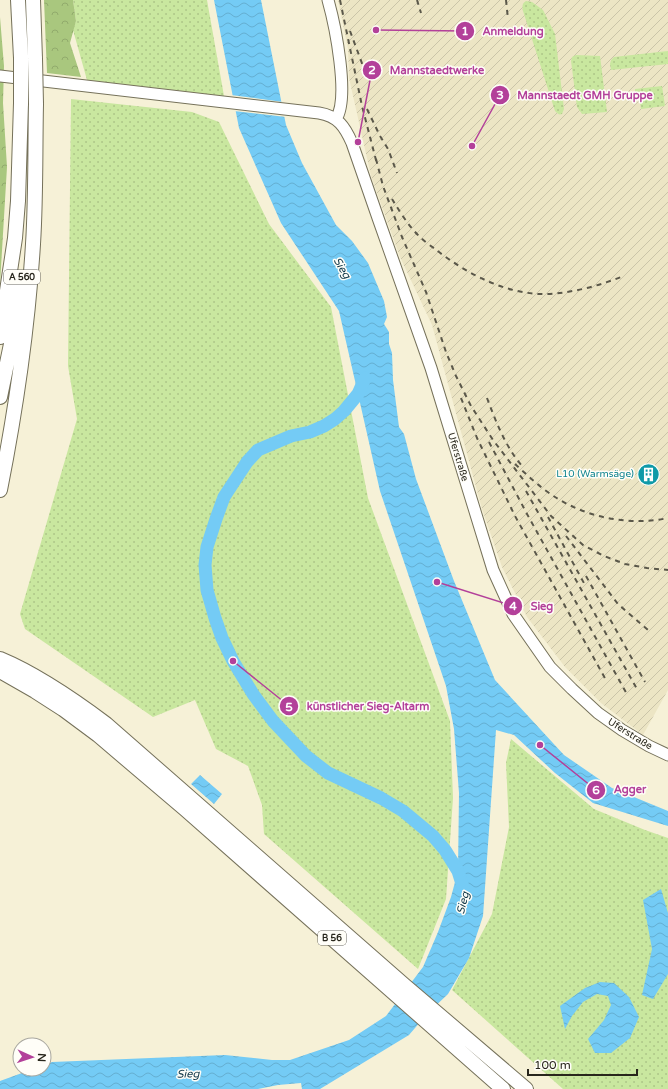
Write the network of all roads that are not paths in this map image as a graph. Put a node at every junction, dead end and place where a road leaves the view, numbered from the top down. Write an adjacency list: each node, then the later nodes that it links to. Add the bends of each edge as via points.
1 (18, 0): 7 (highway, A 560, bridge, via 21,58 18,201)
2 (33, 0): 6 (highway, A 560, bridge)
3 (328, 0): 5 (street, via 336,34 341,76 342,100)
4 (0, 76): 5 (street, via 319,113)
5 (336, 119): 11 (street, Uferstraße, via 346,129 352,143 431,368 493,570 513,614 550,667 598,713)
6 (35, 156): 8 (highway, A 560, via 16,320); 9 (highway, via 35,211 27,309)
7 (0, 337)
8 (0, 397)
9 (0, 490)
10 (2, 662): 12 (highway, B 56, via 38,678 106,724 224,835 283,880)
11 (668, 756)
12 (448, 1031): 13 (highway, B 56); 14 (highway, B 56)
13 (503, 1089)
14 (526, 1089)

